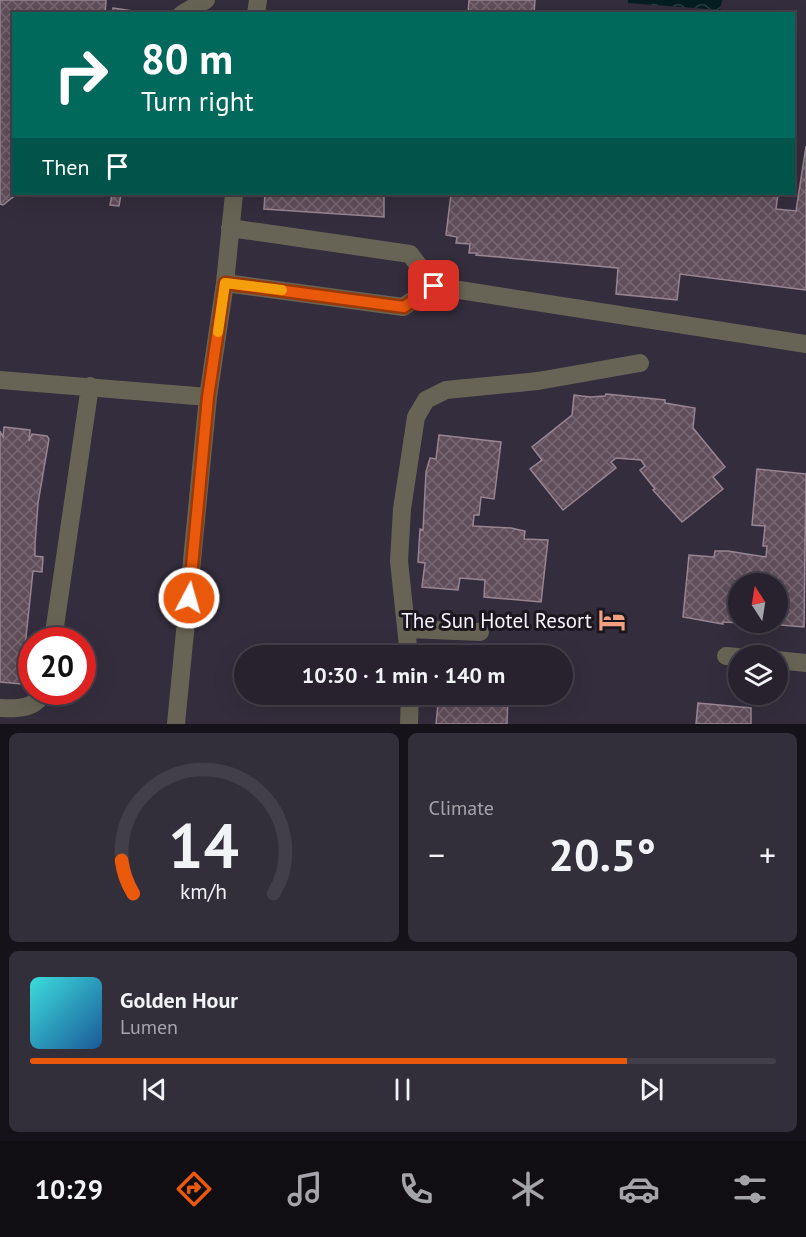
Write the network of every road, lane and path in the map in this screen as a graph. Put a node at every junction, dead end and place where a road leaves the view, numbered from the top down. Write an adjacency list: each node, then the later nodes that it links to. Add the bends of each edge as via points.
1 (206, 0): 2 (lane)
2 (185, 12)
3 (234, 195): 4 (lane)
4 (230, 228): 5 (lane); 6 (lane, via 410,254)
5 (225, 283): 6 (lane, via 404,307); 11 (lane)
6 (434, 286): 7 (lane)
7 (806, 344)
8 (640, 363): 13 (lane, via 538,381 446,390 431,395 421,405 412,432 399,543)
9 (0, 380): 10 (lane)
10 (90, 386): 11 (lane); 12 (lane)
11 (208, 397): 21 (lane)
12 (55, 627)
13 (408, 630): 14 (lane); 15 (lane)
14 (480, 632)
15 (409, 645)
16 (788, 661): 17 (lane)
17 (806, 663)
18 (30, 705): 20 (lane)
19 (410, 705): 22 (lane)
20 (0, 708)
21 (176, 724)
22 (409, 724)

